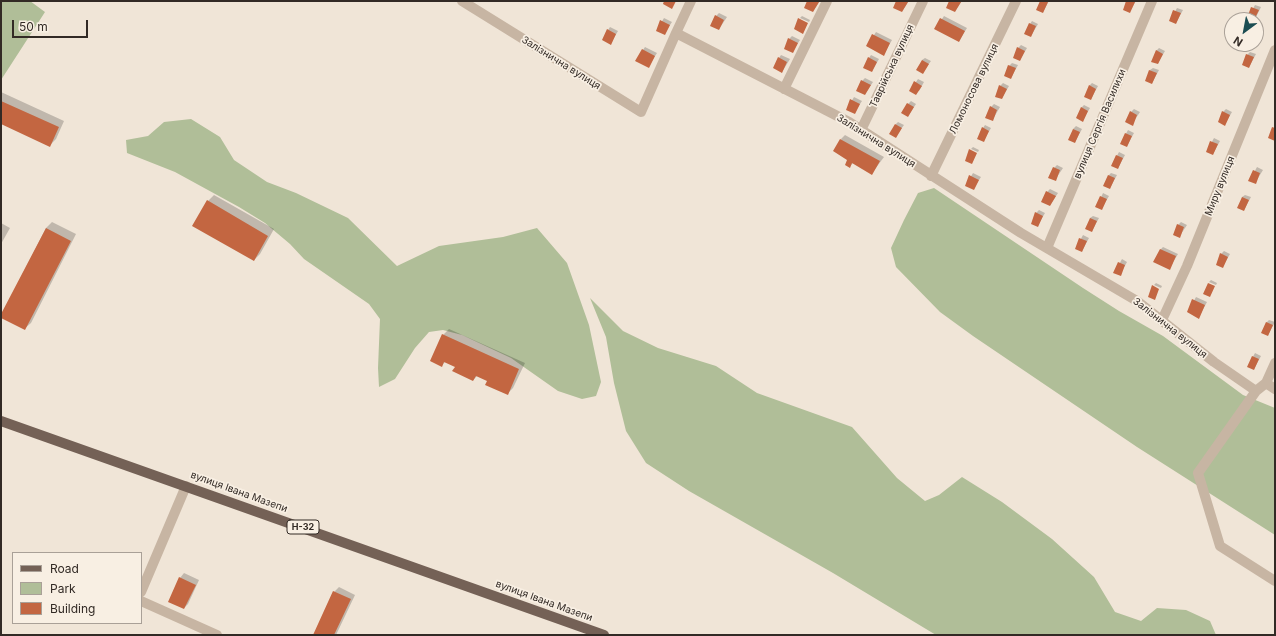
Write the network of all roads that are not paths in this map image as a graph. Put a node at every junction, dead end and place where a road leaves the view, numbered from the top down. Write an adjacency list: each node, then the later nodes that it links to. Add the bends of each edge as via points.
1 (691, 1): 7 (street)
2 (827, 1): 9 (street)
3 (923, 1): 10 (street, Таврійська вулиця)
4 (1016, 1): 11 (street, Ломоносова вулиця)
5 (1152, 1): 12 (street, вулиця Сергія Василихи)
6 (467, 2): 7 (street, Залізнична вулиця, via 641,112)
7 (676, 33): 9 (street, Залізнична вулиця)
8 (1275, 50): 13 (street, Миру вулиця, via 1187,266)
9 (784, 89): 10 (street, Залізнична вулиця)
10 (861, 130): 11 (street, Залізнична вулиця)
11 (931, 176): 12 (street, Залізнична вулиця)
12 (1047, 248): 13 (street, Залізнична вулиця, via 1137,301)
13 (1162, 320): 16 (street, Залізнична вулиця, via 1214,362)
14 (1275, 363): 15 (street)
15 (1271, 386): 16 (street)
16 (1256, 390): 19 (street, via 1198,473 1220,546)
17 (1, 421): 18 (main road, вулиця Івана Мазепи / Н-32)
18 (186, 486): 20 (street); 23 (main road, вулиця Івана Мазепи / Н-32)
19 (1275, 581)
20 (142, 590)
21 (142, 601): 22 (street)
22 (217, 635)
23 (604, 635)

